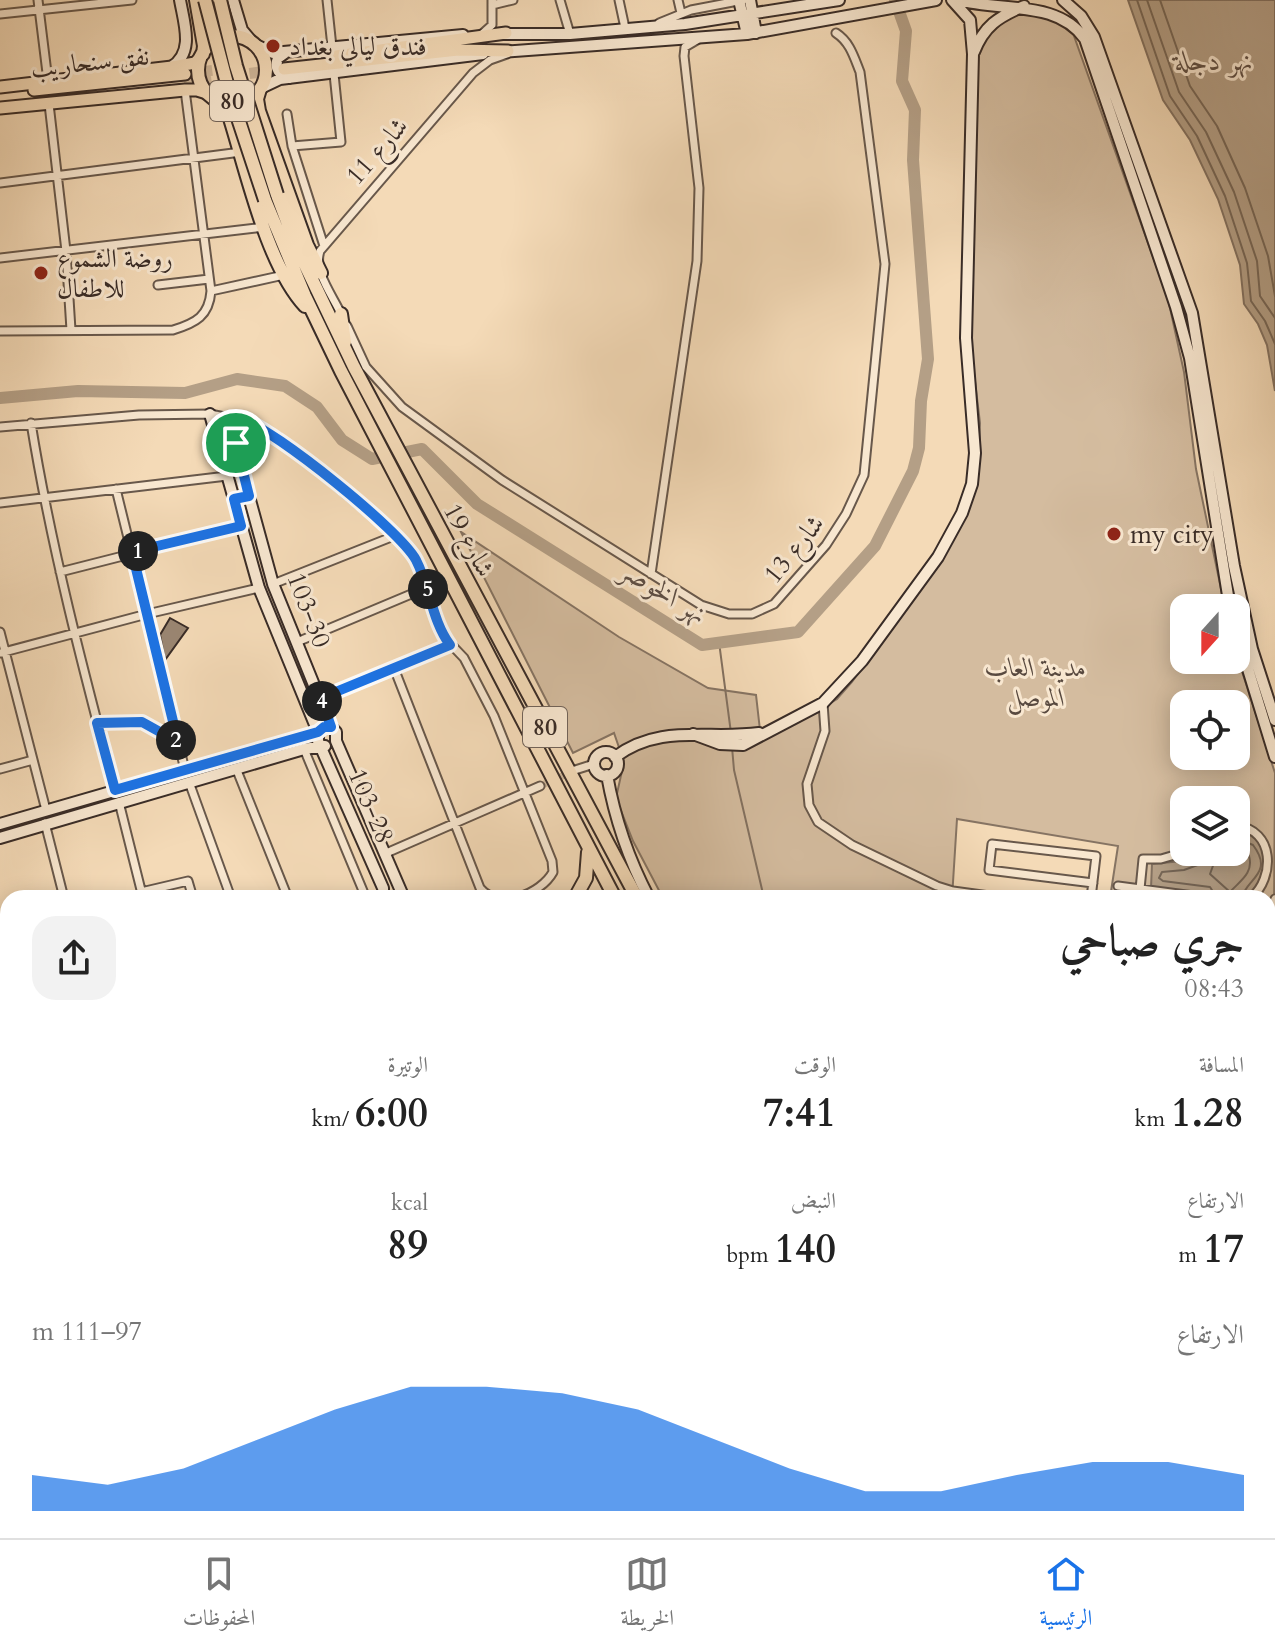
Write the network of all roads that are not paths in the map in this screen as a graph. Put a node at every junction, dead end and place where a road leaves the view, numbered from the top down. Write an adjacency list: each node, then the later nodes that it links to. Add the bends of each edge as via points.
1 (38, 0): 21 (street)
2 (132, 0): 21 (street)
3 (180, 0): 43 (main road, via 186,47 182,59)
4 (196, 0): 40 (highway)
5 (205, 0): 60 (highway, 80, bridge, via 226,79)
6 (220, 0): 60 (highway, 80, bridge)
7 (233, 0): 35 (main road, via 242,30)
8 (327, 0): 36 (street)
9 (513, 0): 19 (street)
10 (560, 0): 32 (street)
11 (619, 0): 27 (street)
12 (678, 0): 22 (street)
13 (741, 0): 22 (street); 24 (main road)
14 (750, 0): 24 (main road)
15 (935, 0): 28 (main road, شارع 11)
16 (955, 0): 20 (main road); 39 (main road, via 970,20)
17 (1063, 0): 54 (main road, via 1091,31)
18 (833, 1): 24 (main road, شارع 11)
19 (492, 3): 25 (street)
20 (1030, 4): 39 (main road, via 992,22); 54 (main road, via 1057,7 1078,27)
21 (39, 10): 23 (street); 45 (street)
22 (681, 13): 26 (street)
23 (0, 14)
24 (747, 14): 26 (main road, شارع 11); 28 (main road)
25 (493, 17): 30 (street, via 491,27); 31 (street)
26 (641, 27): 27 (main road, شارع 11)
27 (625, 28): 32 (main road, شارع 11)
28 (752, 33): 34 (main road, شارع 11)
29 (836, 33): 92 (street, شارع 13, via 844,38 860,72 885,264 864,475 826,545 774,604 752,614 729,614 701,605)
30 (477, 34): 31 (main road, شارع 11); 36 (main road, شارع 11)
31 (509, 34): 32 (main road, شارع 11); 42 (main road)
32 (570, 34)
33 (666, 40): 34 (main road, شارع 11); 37 (main road, شارع 11); 41 (street)
34 (698, 40): 41 (street, via 685,47)
35 (255, 44): 40 (highway, via 222,37); 42 (main road, شارع 11); 48 (highway, via 266,67)
36 (332, 47): 42 (main road, شارع 11)
37 (526, 50): 38 (main road, شارع 11); 63 (street, شارع 11, via 482,64)
38 (508, 51): 42 (main road, via 458,50); 44 (main road, شارع 11)
39 (973, 54): 106 (main road, via 966,338 974,419 972,484 943,549 862,661)
40 (202, 56): 43 (main road, via 195,63); 50 (highway, via 200,80)
41 (684, 56): 92 (street, via 699,188 697,261)
42 (287, 65): 44 (main road, شارع 11); 48 (main road, شارع 11)
43 (170, 67): 45 (main road); 46 (main road, via 182,68 189,80 184,89)
44 (334, 74): 55 (street, via 341,142)
45 (48, 81): 47 (main road)
46 (182, 84): 49 (main road, نفق سنحاريب); 50 (main road); 51 (main road); 52 (main road, نفق سنحاريب); 57 (street)
47 (0, 87)
48 (260, 89): 50 (highway, via 240,103); 66 (highway, via 258,106)
49 (0, 94)
50 (214, 98): 56 (highway, via 228,112)
51 (49, 104): 52 (main road); 58 (street)
52 (0, 106)
53 (287, 114): 55 (street)
54 (1122, 134): 90 (main road, via 1190,358)
55 (292, 146): 63 (street)
56 (241, 152): 57 (street); 61 (highway)
57 (196, 160): 58 (street); 62 (street)
58 (56, 176): 59 (street); 64 (street)
59 (0, 183)
60 (271, 197): 72 (highway, شارع 19 / 80); 75 (highway, شارع 19 / 80)
61 (265, 227): 62 (street); 67 (highway)
62 (202, 232): 64 (street); 68 (street)
63 (324, 246): 66 (street, via 318,257)
64 (66, 251): 65 (street); 73 (street)
65 (0, 258)
66 (321, 273): 71 (street)
67 (284, 275): 70 (street); 72 (highway)
68 (209, 279): 69 (street); 70 (street)
69 (158, 285)
70 (211, 291): 73 (street, via 209,309 196,323 173,330)
71 (341, 314): 75 (highway); 92 (street, شارع 13, via 366,367 402,407 502,480)
72 (318, 322): 76 (highway, شارع 19 / 80)
73 (71, 330): 74 (street)
74 (0, 331)
75 (347, 353): 76 (highway, شارع 19 / 80)
76 (348, 369): 136 (highway, شارع 19 / 80, via 440,562); 155 (highway, شارع 19 / 80)
77 (210, 414): 78 (street); 79 (street); 81 (main road, 103-28)
78 (242, 419): 83 (main road, 103-30, via 236,443); 88 (street, via 278,437)
79 (31, 423): 80 (street); 84 (street)
80 (0, 427)
81 (227, 476): 82 (street); 85 (main road, 103-28)
82 (116, 489): 84 (street); 89 (street)
83 (249, 496): 85 (main road); 93 (main road, 103-30)
84 (43, 497): 86 (street); 91 (street)
85 (234, 499): 87 (main road, 103-28)
86 (0, 503)
87 (241, 526): 89 (street); 95 (main road, 103-28)
88 (394, 536): 93 (street); 94 (street, via 413,555)
89 (132, 552): 91 (street); 97 (street)
90 (1229, 567): 96 (main road); 107 (main road)
91 (60, 572): 99 (street)
92 (651, 574)
93 (273, 584): 100 (main road, 103-30)
94 (428, 587): 100 (street); 101 (street)
95 (259, 588): 97 (street); 110 (main road, 103-28)
96 (1230, 594)
97 (147, 614): 99 (street); 114 (street)
98 (0, 632): 102 (street)
99 (74, 633): 102 (street); 108 (street)
100 (297, 642): 105 (main road, 103-30)
101 (450, 645): 103 (street); 128 (street, via 464,658 494,716)
102 (2, 652): 119 (street)
103 (394, 668): 105 (street); 131 (street)
104 (1250, 674): 118 (main road)
105 (321, 698): 109 (main road, 103-30)
106 (823, 703): 111 (main road); 157 (street, via 825,731 807,784 818,822 852,845)
107 (1275, 720)
108 (97, 723): 114 (street, via 142,722); 127 (street)
109 (331, 727): 110 (main road); 113 (main road, 103-30)
110 (318, 732): 115 (main road, 103-28); 125 (main road)
111 (765, 732): 112 (main road); 112 (main road, via 738,746)
112 (720, 738): 117 (main road, via 693,734 644,741)
113 (336, 741): 115 (main road); 137 (main road, 103-30)
114 (178, 742): 125 (street)
115 (322, 745): 116 (main road); 149 (main road, 103-28)
116 (304, 749): 122 (main road); 148 (street, 103-28)
117 (615, 757): 120 (main road, via 603,752); 124 (main road, via 616,769)
118 (1275, 757)
119 (33, 760): 121 (street); 130 (street)
120 (594, 764): 123 (street); 124 (main road, via 596,771)
121 (1, 766)
122 (236, 768): 125 (main road); 147 (street)
123 (575, 770)
124 (607, 775): 156 (main road, via 614,814)
125 (187, 776): 127 (main road); 129 (main road); 146 (street)
126 (540, 786): 128 (street)
127 (115, 790): 130 (main road)
128 (523, 794): 131 (street); 152 (street, via 552,861 547,883)
129 (119, 802): 132 (main road); 143 (street)
130 (46, 810): 133 (main road)
131 (455, 822): 137 (street); 151 (street)
132 (45, 823): 135 (main road); 142 (street)
133 (0, 824)
134 (1250, 829): 160 (street, via 1272,854)
135 (0, 838)
136 (588, 849): 153 (highway); 154 (highway, شارع 19 / 80)
137 (384, 854): 150 (main road, 103-30)
138 (1170, 856): 141 (street, via 1143,859)
139 (1093, 883): 139 (street, via 1096,856 992,844 989,870); 158 (street)
140 (1118, 886): 141 (street)
141 (1140, 889): 159 (street)
142 (62, 890)
143 (141, 890)
144 (158, 890): 145 (street, via 188,881)
145 (191, 890)
146 (228, 890)
147 (285, 890)
148 (363, 890)
149 (383, 890)
150 (400, 890)
151 (482, 890)
152 (535, 890)
153 (579, 890)
154 (611, 890)
155 (633, 890)
156 (645, 890)
157 (950, 890)
158 (1092, 890)
159 (1145, 890)
160 (1263, 890)

